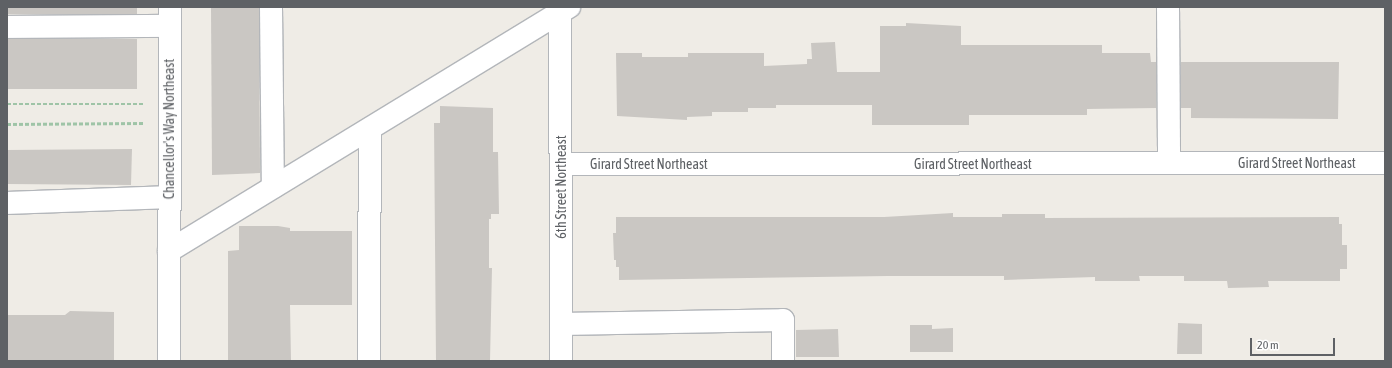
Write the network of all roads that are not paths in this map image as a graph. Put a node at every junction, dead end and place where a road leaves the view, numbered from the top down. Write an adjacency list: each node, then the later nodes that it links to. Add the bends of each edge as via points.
1 (271, 7): 10 (street)
2 (1168, 7): 7 (street)
3 (563, 9): 6 (street); 9 (street, 6th Street Northeast)
4 (170, 17): 5 (street); 11 (street, Chancellor's Way Northeast)
5 (7, 27)
6 (370, 130): 10 (street); 16 (street)
7 (1169, 163): 8 (street, Girard Street Northeast); 9 (street, Girard Street Northeast)
8 (1385, 163)
9 (561, 164): 14 (street, 6th Street Northeast)
10 (273, 187): 13 (street)
11 (168, 197): 12 (street); 13 (street, Chancellor's Way Northeast)
12 (7, 203)
13 (169, 251): 15 (street, Chancellor's Way Northeast)
14 (561, 324): 17 (street, 6th Street Northeast); 18 (street, via 782,320)
15 (169, 361)
16 (369, 361)
17 (561, 361)
18 (783, 361)

